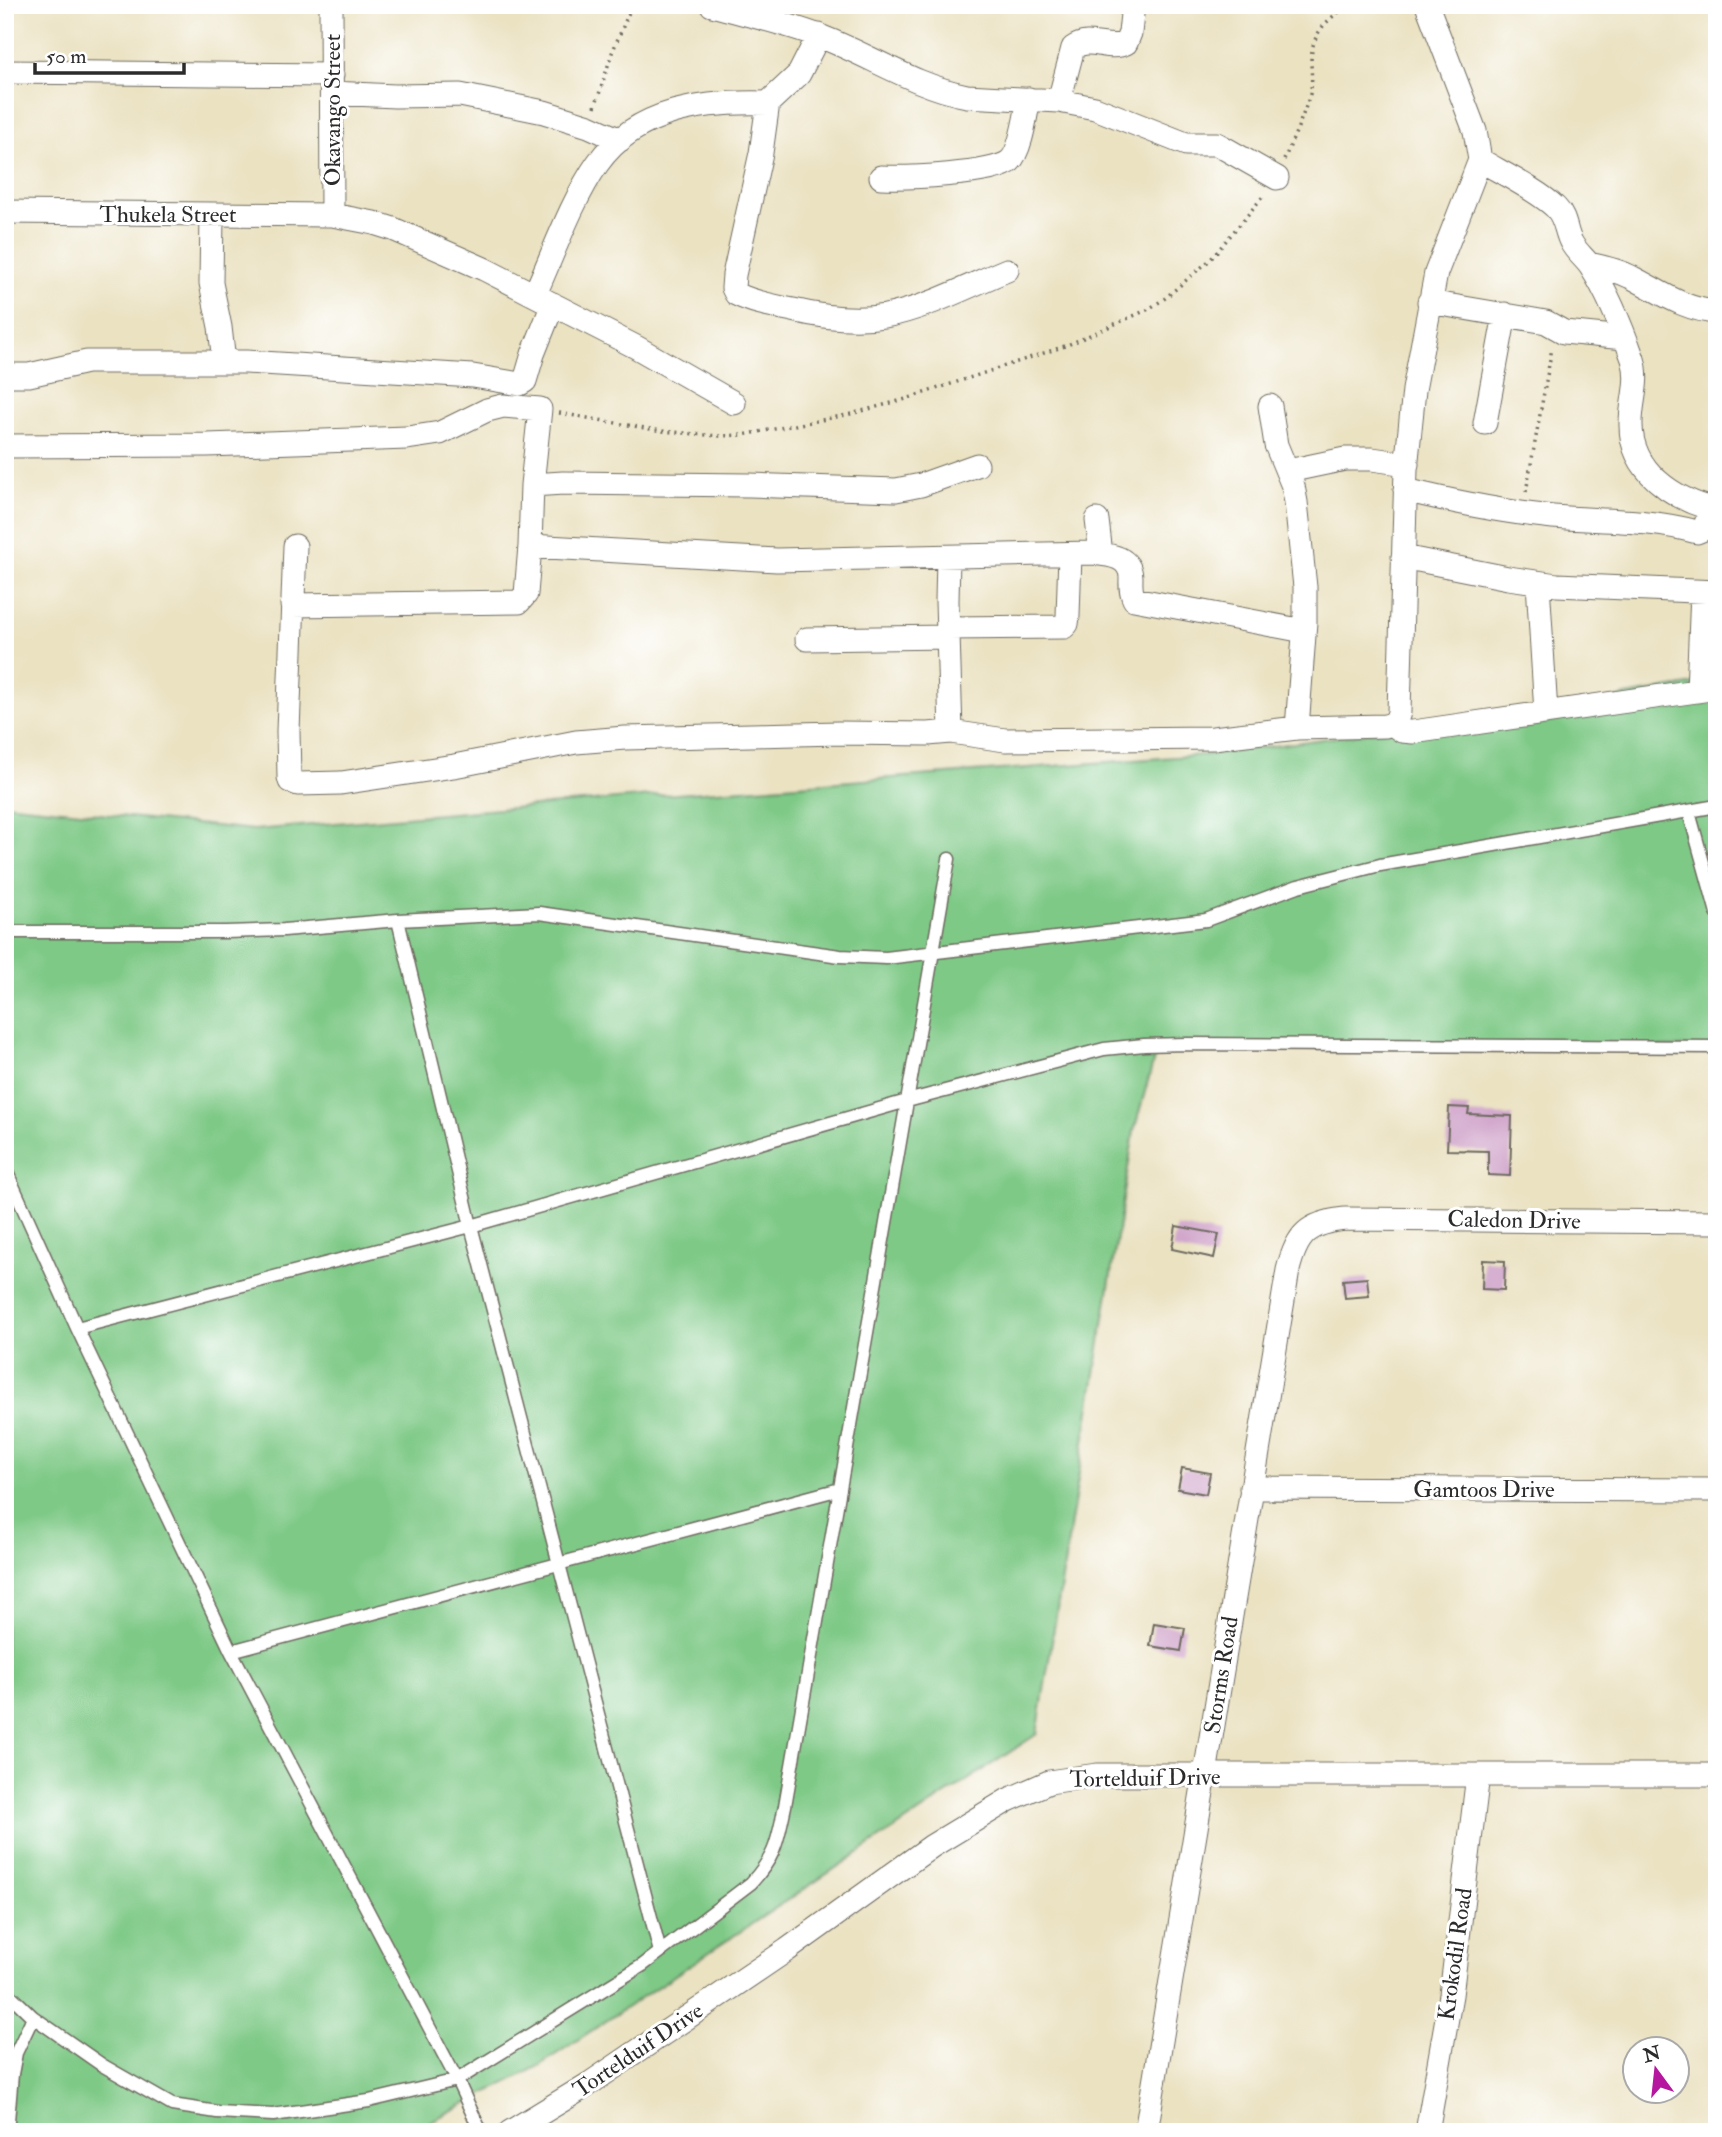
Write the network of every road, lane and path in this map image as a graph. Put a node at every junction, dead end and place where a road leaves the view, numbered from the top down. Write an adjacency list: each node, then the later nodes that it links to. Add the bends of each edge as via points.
1 (331, 5): 9 (street, Okavango Street)
2 (632, 5): 13 (path)
3 (712, 5): 7 (street)
4 (1133, 5): 11 (street, via 1126,43 1086,42 1073,48)
5 (1348, 5): 17 (path, via 1313,40 1309,96)
6 (1427, 5): 15 (street, via 1472,123)
7 (819, 35): 10 (street, via 930,87 967,96); 12 (street, via 799,74)
8 (5, 72): 9 (street)
9 (332, 84): 13 (street, via 395,96 460,95); 20 (street, Okavango Street)
10 (1029, 99): 11 (street); 16 (street, via 1015,154 1004,164 935,176)
11 (1059, 101): 17 (street, via 1095,108 1186,144 1217,144)
12 (768, 103): 14 (street, via 717,103 678,110); 22 (street, via 734,275 736,294 804,313 884,316)
13 (589, 126): 14 (street)
14 (620, 140): 23 (street, via 598,162 583,188)
15 (1480, 160): 21 (street, via 1556,208 1571,243); 24 (street)
16 (881, 177)
17 (1277, 178): 33 (path, via 1210,260 1147,310 1065,346 906,399 769,431 719,436 662,431)
18 (5, 212): 19 (street, Thukela Street)
19 (212, 214): 20 (street, Thukela Street); 29 (street, via 211,283)
20 (332, 215): 23 (street, Thukela Street, via 393,229)
21 (1589, 264): 25 (street, via 1628,275 1672,300); 28 (street)
22 (1007, 270)
23 (544, 299): 29 (street, via 523,384 473,376); 31 (street, Thukela Street)
24 (1429, 302): 26 (street); 36 (street)
25 (1717, 312)
26 (1505, 314): 27 (street); 34 (street)
27 (1555, 328): 28 (street); 42 (path)
28 (1624, 338): 41 (street, via 1636,378 1630,422 1637,456 1665,488)
29 (224, 362): 30 (street, via 87,362)
30 (6, 379)
31 (734, 403)
32 (1270, 405): 38 (street, via 1276,445)
33 (540, 409): 35 (street, via 503,406 440,433 407,438); 39 (street)
34 (1485, 423)
35 (5, 446)
36 (1406, 464): 38 (street, via 1345,459); 40 (street)
37 (977, 465): 39 (street, via 896,490)
38 (1287, 471): 53 (street, via 1298,517)
39 (532, 485): 44 (street)
40 (1405, 490): 42 (street); 49 (street)
41 (1714, 510): 42 (street, via 1704,529 1697,532 1650,523)
42 (1522, 513)
43 (1097, 520): 47 (street)
44 (530, 546): 48 (street, via 777,560); 52 (street, via 526,594 519,602)
45 (295, 547): 52 (street)
46 (1070, 554): 47 (street); 48 (street); 54 (street, via 1064,628)
47 (1101, 554): 53 (street, via 1126,563 1134,599)
48 (948, 557): 54 (street)
49 (1403, 557): 50 (street); 58 (street, via 1399,712)
50 (1538, 583): 51 (street); 57 (street)
51 (1709, 592): 56 (street)
52 (292, 605): 60 (street, via 289,777 298,785 397,775 576,742 625,738)
53 (1304, 631): 59 (street)
54 (948, 633): 55 (street); 60 (street)
55 (807, 639)
56 (1707, 690): 57 (street)
57 (1546, 713): 58 (street, via 1413,732)
58 (1392, 724): 59 (street)
59 (1297, 728): 60 (street, via 1213,738 1021,741)
60 (951, 732)
61 (1717, 806): 62 (lane)
62 (1689, 812): 64 (lane); 67 (lane, via 1337,874 1206,920)
63 (949, 859): 67 (lane)
64 (1717, 914)
65 (398, 920): 66 (lane, via 238,932); 67 (lane, via 539,913 840,956); 72 (lane)
66 (5, 932)
67 (933, 953): 69 (lane)
68 (1717, 1047): 69 (lane, via 1144,1045 1104,1049)
69 (907, 1101): 72 (lane); 76 (lane)
70 (5, 1168): 74 (lane)
71 (1717, 1222): 73 (street, Caledon Drive, via 1345,1219)
72 (471, 1226): 74 (lane); 78 (lane)
73 (1312, 1226): 75 (street, Storms Road, via 1301,1236 1288,1270)
74 (77, 1328): 79 (lane)
75 (1251, 1488): 77 (street, Gamtoos Drive); 82 (street, Storms Road)
76 (840, 1489): 78 (lane); 83 (lane, via 774,1854 751,1883)
77 (1717, 1490)
78 (558, 1562): 79 (lane); 83 (lane)
79 (231, 1651): 86 (lane)
80 (1478, 1775): 81 (street, Tortelduif Drive); 82 (street, Tortelduif Drive); 91 (street, Krokodil Road, via 1451,1995)
81 (1717, 1775)
82 (1204, 1777): 89 (street, Tortelduif Drive, via 1097,1775 1049,1782 1018,1795 932,1846 787,1950); 90 (street, Storms Road)
83 (660, 1952): 86 (lane)
84 (5, 1990): 85 (lane)
85 (33, 2017): 86 (lane, via 102,2065 172,2105 217,2112 273,2115 369,2101); 87 (lane, via 16,2053)
86 (457, 2080): 88 (lane)
87 (7, 2132)
88 (481, 2132)
89 (510, 2132)
90 (1146, 2132)
91 (1427, 2132)

